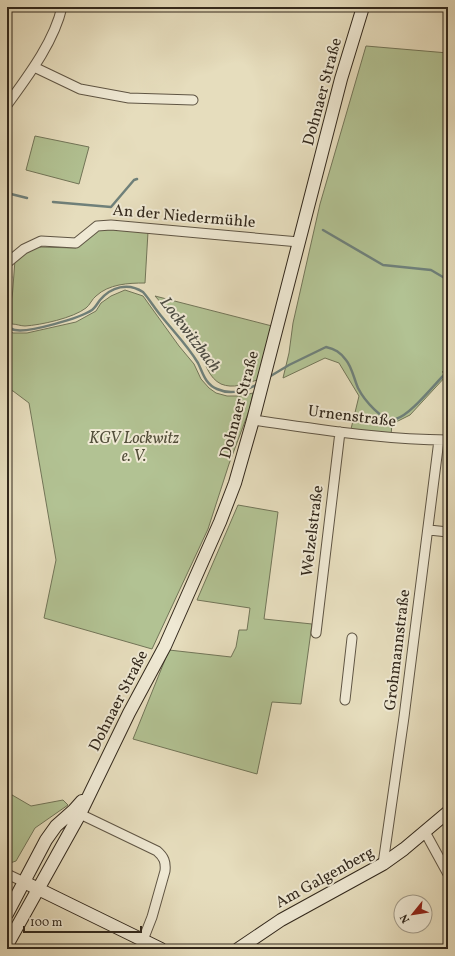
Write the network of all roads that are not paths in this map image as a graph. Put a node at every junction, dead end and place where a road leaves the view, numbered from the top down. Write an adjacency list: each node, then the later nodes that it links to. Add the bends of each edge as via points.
1 (62, 7): 3 (street, via 59,20)
2 (363, 7): 6 (main road, Dohnaer Straße, via 341,79)
3 (34, 67): 4 (street, via 80,89 129,98); 5 (street)
4 (193, 100)
5 (7, 104)
6 (299, 242): 7 (street, An der Niedermühle, via 97,226 76,243 41,241 24,249); 8 (main road, Dohnaer Straße)
7 (10, 261)
8 (253, 420): 9 (street, Urnenstraße); 16 (main road, Dohnaer Straße, via 235,483 199,573)
9 (340, 432): 10 (street, Urnenstraße, via 391,438); 13 (street, Welzelstraße)
10 (444, 440): 11 (street, Grohmannstraße)
11 (428, 530): 12 (street); 20 (street, Grohmannstraße)
12 (448, 532)
13 (316, 633)
14 (352, 638): 15 (street)
15 (345, 700)
16 (91, 791): 18 (main road, Dohnaer Straße); 23 (main road, Dohnaer Straße, via 56,826)
17 (448, 812): 19 (main road, Am Galgenberg)
18 (80, 814): 24 (main road, Dohnaer Straße); 26 (street, via 157,852 164,859 165,871)
19 (425, 832): 20 (main road, Am Galgenberg); 22 (street)
20 (383, 864): 29 (main road, Am Galgenberg, via 281,920)
21 (7, 874): 23 (street)
22 (448, 874)
23 (24, 882): 24 (main road); 25 (main road, Dohnaer Straße)
24 (38, 889): 26 (main road); 27 (main road, Dohnaer Straße)
25 (7, 914)
26 (143, 940): 28 (main road)
27 (7, 945)
28 (161, 949)
29 (238, 949)

